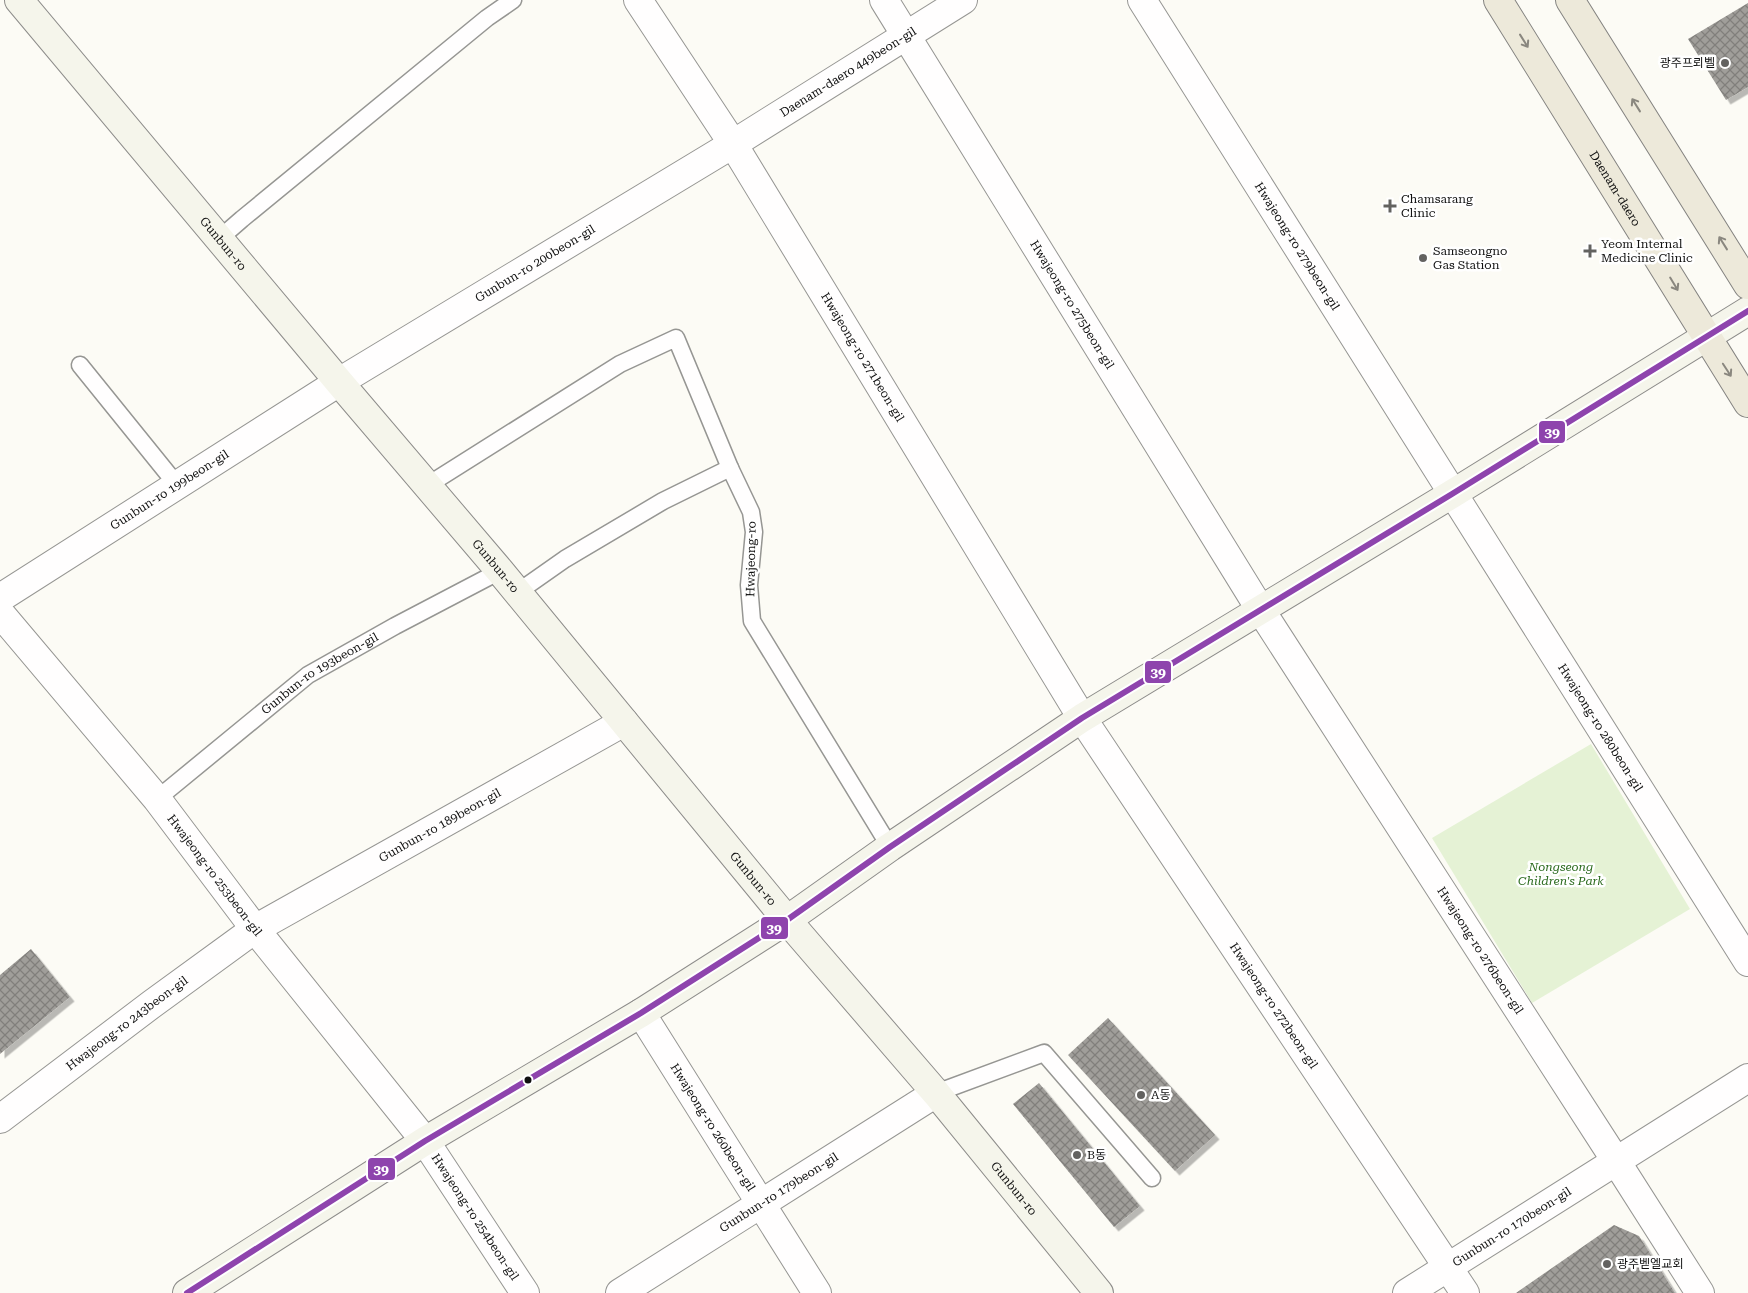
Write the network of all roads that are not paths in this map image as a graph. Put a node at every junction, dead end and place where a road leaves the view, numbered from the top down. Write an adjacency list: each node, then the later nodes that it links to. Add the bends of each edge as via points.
1 (19, 0): 11 (street, Gunbun-ro)
2 (513, 0): 11 (lane)
3 (638, 0): 10 (street, Hwajeong-ro 271beon-gil)
4 (884, 0): 9 (street, Hwajeong-ro 275beon-gil)
5 (963, 0): 9 (street, Daenam-daero 449beon-gil)
6 (1142, 0): 21 (street, Hwajeong-ro 279beon-gil)
7 (1498, 0): 14 (main road, Daenam-daero, one-way to 14)
8 (1570, 0): 12 (main road, one-way to 8)
9 (906, 36): 10 (street, Daenam-daero 449beon-gil); 25 (street, Hwajeong-ro 275beon-gil)
10 (732, 144): 16 (street, Gunbun-ro 200beon-gil); 27 (street, Hwajeong-ro 271beon-gil)
11 (219, 240): 16 (street, Gunbun-ro)
12 (1748, 285)
13 (1748, 311): 14 (street)
14 (1706, 337): 17 (main road, Daenam-daero, one-way to 17); 21 (street)
15 (80, 365): 19 (lane)
16 (339, 382): 19 (street, Gunbun-ro 199beon-gil); 20 (street, Gunbun-ro)
17 (1748, 403)
18 (730, 468): 20 (lane, Hwajeong-ro, via 676,338 620,364); 23 (lane, via 663,501); 30 (lane, Hwajeong-ro, via 751,512 754,532 749,585 752,621)
19 (177, 485): 24 (street, Gunbun-ro 199beon-gil)
20 (428, 486): 22 (street, Gunbun-ro)
21 (1452, 494): 25 (street); 33 (street, Hwajeong-ro 280beon-gil)
22 (500, 571): 23 (street, Gunbun-ro); 29 (lane, Gunbun-ro 193beon-gil, via 308,675)
23 (518, 592): 28 (street, Gunbun-ro)
24 (0, 598)
25 (1260, 610): 27 (street); 39 (street, Hwajeong-ro 276beon-gil)
26 (0, 613): 29 (street, Hwajeong-ro 253beon-gil)
27 (1082, 718): 30 (street); 42 (street, Hwajeong-ro 272beon-gil)
28 (624, 722): 31 (street, Gunbun-ro); 32 (street, Gunbun-ro 189beon-gil)
29 (157, 799): 32 (street, Hwajeong-ro 253beon-gil)
30 (890, 847): 31 (street)
31 (787, 920): 34 (street); 36 (street, Gunbun-ro)
32 (255, 929): 37 (street, Hwajeong-ro 243beon-gil); 38 (street, Hwajeong-ro 253beon-gil)
33 (1748, 962)
34 (641, 1013): 38 (street); 41 (street, Hwajeong-ro 260beon-gil)
35 (1748, 1078): 39 (street, Gunbun-ro 170beon-gil)
36 (936, 1093): 40 (lane, via 1044,1053); 41 (street, Gunbun-ro 179beon-gil); 47 (street, Gunbun-ro)
37 (0, 1119)
38 (425, 1141): 43 (street); 44 (street, Hwajeong-ro 254beon-gil)
39 (1616, 1161): 42 (street, Gunbun-ro 170beon-gil); 50 (street, Hwajeong-ro 276beon-gil)
40 (1152, 1178)
41 (761, 1204): 45 (street, Gunbun-ro 179beon-gil); 46 (street, Hwajeong-ro 260beon-gil)
42 (1449, 1266): 48 (street, Gunbun-ro 170beon-gil); 49 (street, Hwajeong-ro 272beon-gil)
43 (187, 1293)
44 (525, 1293)
45 (620, 1293)
46 (817, 1293)
47 (1099, 1293)
48 (1406, 1293)
49 (1465, 1293)
50 (1700, 1293)

